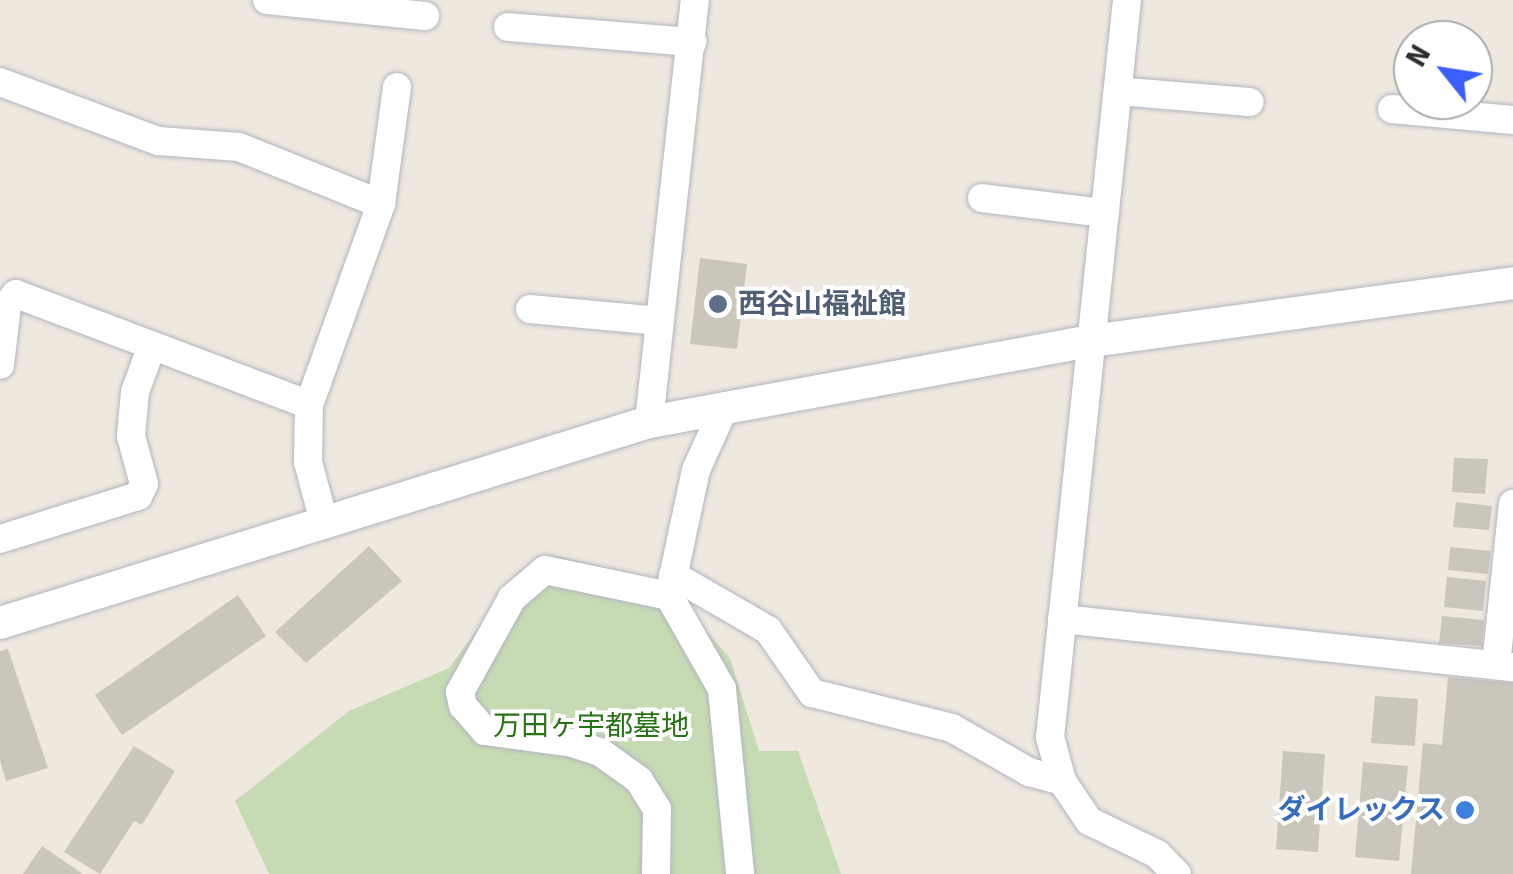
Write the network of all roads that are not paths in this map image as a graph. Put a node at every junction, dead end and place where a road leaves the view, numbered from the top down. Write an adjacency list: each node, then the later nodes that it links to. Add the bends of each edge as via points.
1 (267, 0): 4 (street)
2 (695, 0): 6 (street)
3 (1126, 0): 9 (street)
4 (425, 16)
5 (508, 27): 6 (street)
6 (692, 42): 18 (street)
7 (0, 82): 14 (street, via 158,141 240,147)
8 (396, 88): 14 (street)
9 (1118, 91): 10 (street); 15 (street)
10 (1250, 102)
11 (1392, 109): 12 (street)
12 (1513, 120)
13 (982, 198): 15 (street)
14 (381, 204): 22 (street)
15 (1106, 212): 19 (street)
16 (1513, 283): 19 (street)
17 (530, 308): 18 (street)
18 (659, 321): 24 (street)
19 (1092, 341): 23 (street); 29 (street)
20 (151, 348): 21 (street, via 16,294 7,305); 22 (street); 27 (street, via 132,421 144,484 138,496)
21 (0, 364)
22 (308, 405): 26 (street, via 308,462)
23 (725, 406): 24 (street); 28 (street, via 696,470)
24 (648, 422): 26 (street)
25 (1513, 504): 31 (street)
26 (324, 522): 30 (street)
27 (0, 537)
28 (671, 586): 32 (street, via 768,630 812,693 952,728 1029,772); 33 (street, via 545,570 512,598 460,692 484,731 572,743 600,752 639,780 656,809); 34 (street, via 722,689)
29 (1062, 619): 31 (street); 32 (street, via 1050,737)
30 (0, 623)
31 (1505, 666)
32 (1062, 780): 35 (street, via 1089,821 1157,854)
33 (656, 874)
34 (740, 874)
35 (1177, 874)

